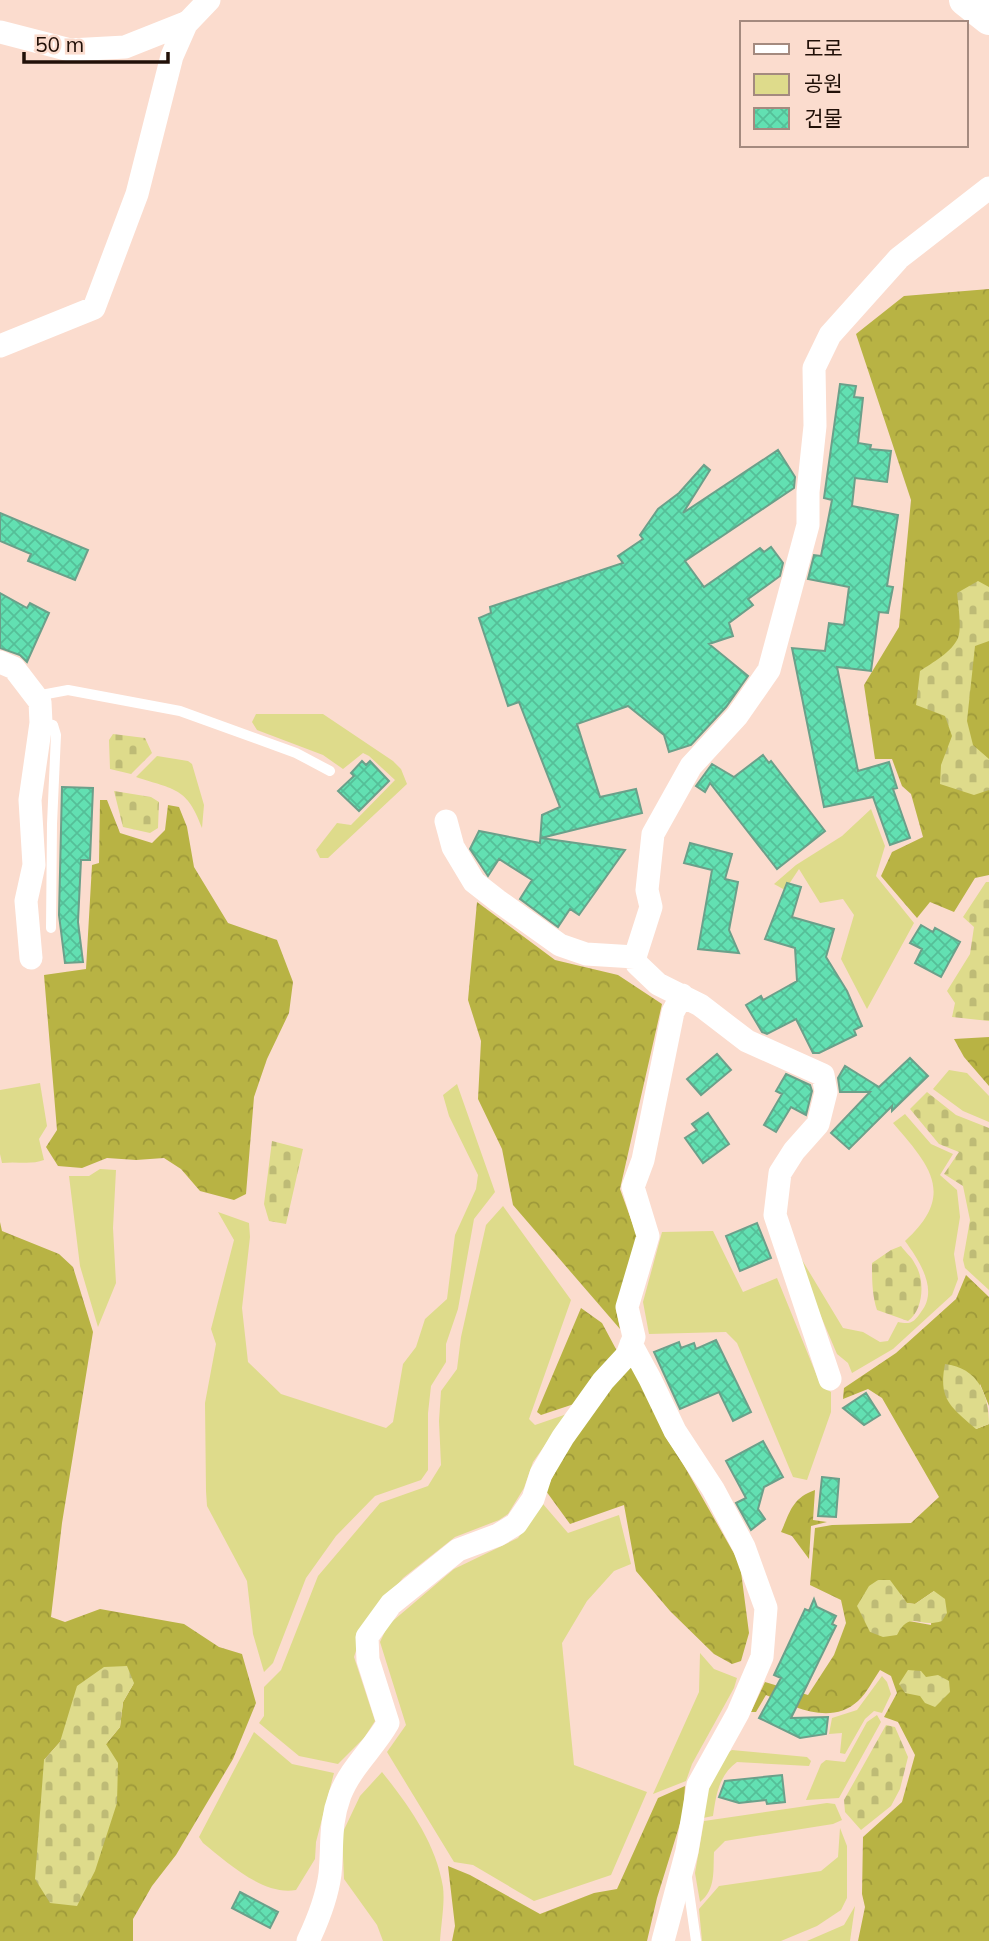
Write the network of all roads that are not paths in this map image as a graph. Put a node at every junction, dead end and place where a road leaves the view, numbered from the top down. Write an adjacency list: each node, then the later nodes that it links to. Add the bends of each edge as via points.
1 (209, 0): 4 (street)
2 (965, 0): 3 (street)
3 (989, 19)
4 (187, 22): 5 (street, via 125,47 70,50); 7 (street, via 172,56 137,194 94,308)
5 (0, 32)
6 (989, 188): 14 (street, via 899,258 830,335 814,368 808,525 769,670 737,716 691,766 653,834 647,890 651,907)
7 (0, 346)
8 (0, 662): 9 (street, via 13,668)
9 (36, 696): 10 (street); 11 (lane, via 68,690 180,711 296,753)
10 (41, 723): 13 (lane, via 53,725 56,735); 15 (street, via 30,800 34,865 26,901)
11 (330, 771)
12 (446, 821): 14 (street, via 453,847 474,882 497,900 560,945 586,954)
13 (51, 928)
14 (635, 957): 16 (street, via 658,984)
15 (31, 958)
16 (682, 995): 17 (street, via 673,1012 643,1160 633,1186 648,1236 627,1307 634,1337); 18 (street, via 747,1041 823,1075 825,1091 818,1124 780,1173 775,1215)
17 (631, 1345): 19 (street, via 675,1431 744,1547 766,1608 762,1657 738,1713 698,1785); 20 (street, via 564,1437 516,1524 458,1550 391,1604 368,1637 368,1660 388,1723 341,1793 330,1829 330,1876)
18 (830, 1379)
19 (685, 1856): 21 (street); 22 (lane)
20 (309, 1941)
21 (663, 1941)
22 (696, 1941)

